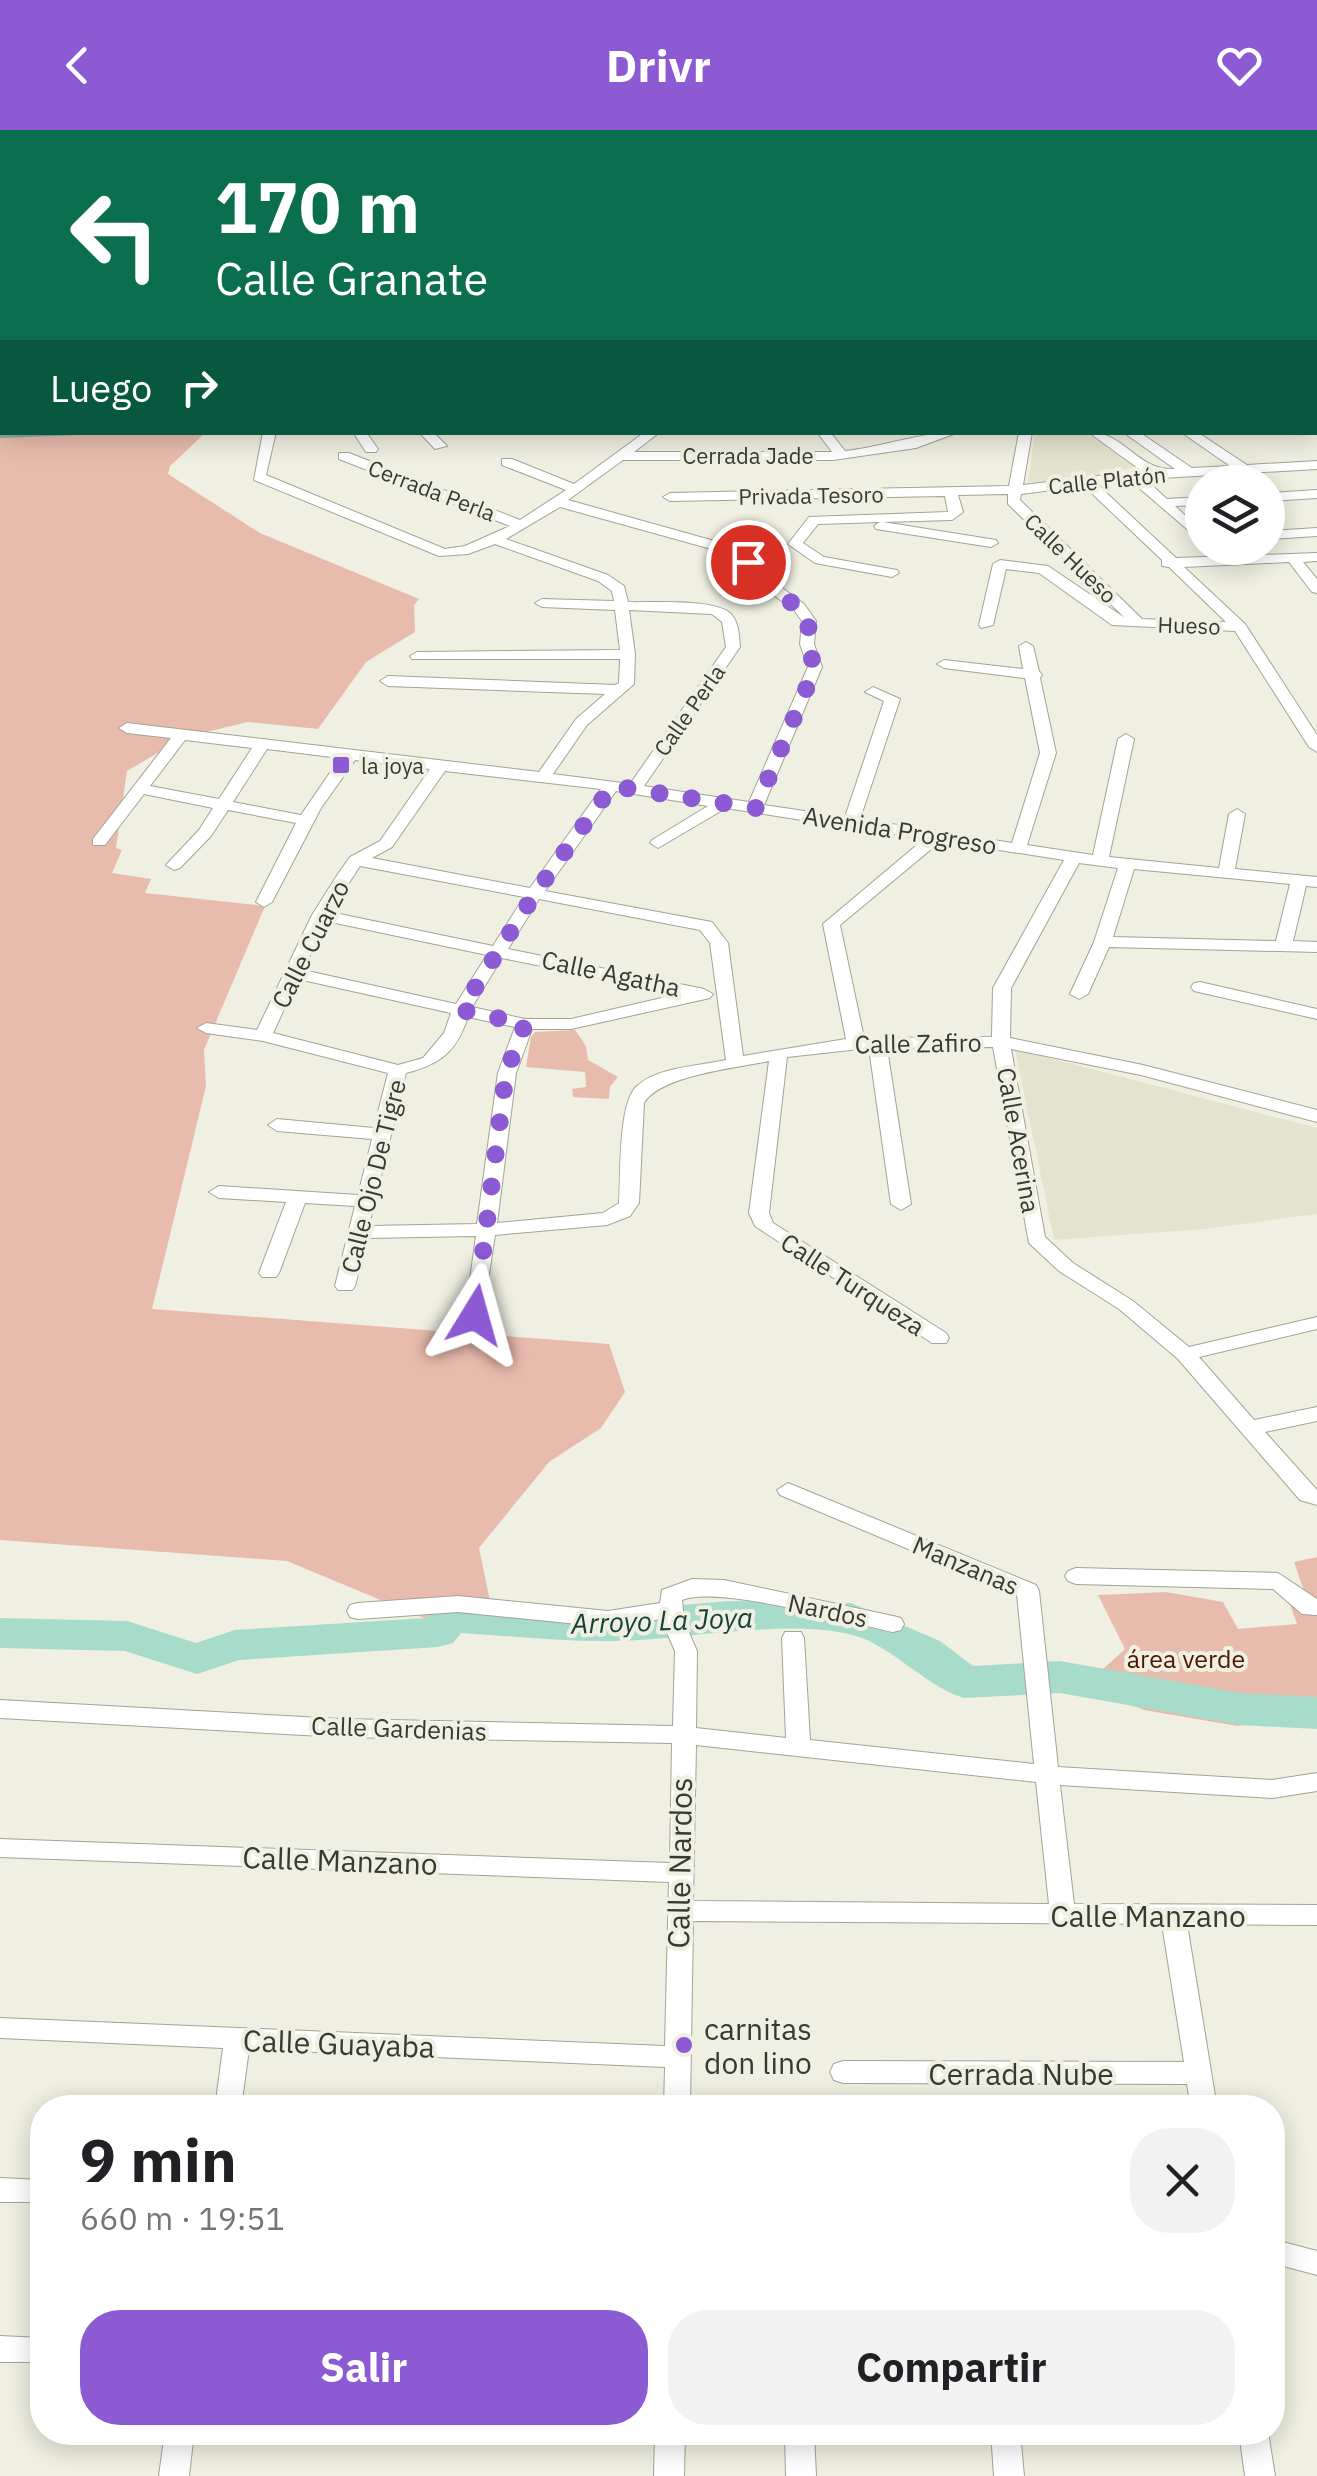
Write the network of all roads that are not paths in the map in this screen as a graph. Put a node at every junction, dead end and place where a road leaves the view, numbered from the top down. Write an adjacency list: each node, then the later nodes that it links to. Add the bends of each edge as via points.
1 (1200, 130): 2 (street)
2 (1250, 130)
3 (269, 435): 41 (street, via 259,477 444,553)
4 (361, 435): 14 (street)
5 (428, 435): 13 (street)
6 (650, 435): 17 (street)
7 (825, 435): 15 (street)
8 (1026, 435): 28 (street)
9 (1098, 435): 24 (street)
10 (1134, 435): 22 (street)
11 (1191, 435): 19 (street)
12 (926, 437): 15 (street, Cerrada Jade, via 913,448)
13 (440, 446)
14 (370, 450)
15 (842, 455): 17 (street, Cerrada Jade)
16 (344, 456): 37 (street, Cerrada Perla)
17 (618, 456): 27 (street)
18 (506, 462): 27 (street)
19 (1239, 465)
20 (1317, 465): 21 (street, Calle Platón)
21 (1285, 467)
22 (1185, 469)
23 (1185, 472): 24 (street, Calle Platón)
24 (1155, 474): 25 (street, Calle Platón)
25 (1135, 477): 26 (street, Calle Platón); 35 (street)
26 (1087, 482): 28 (street, Calle Platón); 45 (street)
27 (572, 488): 33 (street)
28 (1017, 490): 29 (street, Privada Tesoro); 50 (street, Calle Hueso, via 1013,501)
29 (951, 493): 32 (street, Privada Tesoro); 38 (street, Privada Tesoro, via 952,516)
30 (1317, 494): 31 (street)
31 (1285, 496)
32 (670, 497)
33 (555, 501): 37 (street); 74 (street, via 738,552 809,621 815,668)
34 (1185, 502): 35 (street)
35 (1164, 503): 36 (street)
36 (1185, 522)
37 (520, 524): 41 (street)
38 (911, 524): 42 (street); 46 (street, Privada Tesoro, via 886,528 861,516 814,520 796,544 820,560)
39 (1317, 532): 40 (street)
40 (1285, 534)
41 (498, 541): 49 (street, via 603,578 619,590)
42 (991, 543)
43 (1293, 558): 44 (street); 45 (street); 47 (street)
44 (1317, 558)
45 (1168, 563): 52 (street)
46 (892, 572)
47 (1317, 589)
48 (542, 603): 49 (street)
49 (623, 605): 54 (street); 71 (street, Calle Perla, via 724,612 733,647)
50 (1138, 623): 51 (street, Hueso, via 1107,618 1043,570 1000,564); 52 (street, Hueso)
51 (986, 625)
52 (1240, 627): 65 (street)
53 (1026, 646): 57 (street)
54 (628, 654): 55 (street); 59 (street)
55 (416, 656)
56 (944, 664): 57 (street)
57 (1036, 675): 81 (street, via 1048,753)
58 (388, 681): 59 (street)
59 (622, 690): 68 (street, via 581,722)
60 (873, 692): 77 (street, via 892,699)
61 (126, 728): 62 (street, Avenida Progreso)
62 (181, 735): 64 (street, Avenida Progreso); 70 (street)
63 (1126, 739): 84 (street)
64 (262, 745): 66 (street, Avenida Progreso); 73 (street)
65 (1317, 746)
66 (350, 756): 67 (street, Avenida Progreso); 76 (street)
67 (440, 768): 68 (street, Avenida Progreso); 83 (street, Calle Cuarzo, via 386,844)
68 (542, 780): 69 (street, Avenida Progreso)
69 (612, 786): 71 (street, Avenida Progreso); 89 (street, Calle Ojo De Tigre)
70 (142, 789): 73 (street); 79 (street)
71 (634, 789): 72 (street, Avenida Progreso)
72 (724, 803): 74 (street, Avenida Progreso); 80 (street)
73 (222, 805): 76 (street); 86 (street)
74 (756, 808): 77 (street, Avenida Progreso)
75 (1237, 814): 87 (street)
76 (303, 820): 90 (street)
77 (852, 823): 78 (street, Avenida Progreso)
78 (936, 836): 81 (street, Avenida Progreso); 108 (street, via 831,924)
79 (99, 842)
80 (658, 844)
81 (1018, 849): 82 (street, Avenida Progreso)
82 (1074, 858): 84 (street, Avenida Progreso); 107 (street, Calle Acerina, via 1002,988)
83 (356, 860): 89 (street); 91 (street, Calle Cuarzo)
84 (1100, 861): 85 (street, Avenida Progreso)
85 (1127, 864): 87 (street, Avenida Progreso); 92 (street)
86 (174, 865)
87 (1226, 874): 88 (street, Avenida Progreso)
88 (1308, 882): 93 (street)
89 (536, 892): 95 (street, Calle Ojo De Tigre); 98 (street, via 706,926 720,943)
90 (264, 902)
91 (320, 914): 95 (street, Calle Agatha); 96 (street, Calle Cuarzo)
92 (1103, 942): 93 (street); 100 (street)
93 (1283, 946): 94 (street)
94 (1317, 947)
95 (501, 950): 99 (street, Calle Agatha); 101 (street, Calle Ojo De Tigre)
96 (294, 973): 101 (street); 105 (street, Calle Cuarzo)
97 (1200, 987): 102 (street)
98 (725, 991): 99 (street, Calle Agatha); 110 (street)
99 (704, 994): 103 (street, via 571,1024)
100 (1079, 994)
101 (461, 1010): 103 (street); 111 (street, Calle Ojo De Tigre, via 453,1034 429,1062)
102 (1317, 1014)
103 (525, 1024): 119 (street, via 506,1073)
104 (206, 1028): 105 (street)
105 (263, 1036): 111 (street)
106 (877, 1042): 107 (street, Calle Zafiro); 108 (street, Calle Zafiro); 118 (street)
107 (1001, 1042): 112 (street, Calle Zafiro, via 1144,1070); 126 (street, Calle Acerina, via 1036,1239)
108 (856, 1043): 109 (street, Calle Zafiro)
109 (779, 1052): 110 (street, Calle Zafiro); 125 (street, Calle Turqueza, via 759,1212 765,1226)
110 (735, 1062): 119 (street, Calle Zafiro, via 643,1090 635,1103 624,1212)
111 (398, 1070): 114 (street, Calle Ojo De Tigre)
112 (1317, 1116)
113 (277, 1126): 114 (street)
114 (378, 1134): 117 (street, Calle Ojo De Tigre)
115 (219, 1192): 116 (street)
116 (297, 1198): 117 (street); 121 (street)
117 (363, 1202): 120 (street, Calle Ojo De Tigre)
118 (900, 1204)
119 (486, 1230): 120 (street); 123 (street)
120 (357, 1232): 122 (street, Calle Ojo De Tigre)
121 (269, 1273)
122 (345, 1286)
123 (475, 1315)
124 (1317, 1323): 126 (street)
125 (939, 1338)
126 (1184, 1354): 128 (street)
127 (1317, 1414): 128 (street)
128 (1250, 1428): 130 (street)
129 (788, 1490): 140 (street, Manzanas, via 1028,1590)
130 (1317, 1498)
131 (1076, 1576): 132 (street, via 1278,1581)
132 (1317, 1607)
133 (358, 1611): 134 (street, via 458,1604 608,1619)
134 (673, 1615): 135 (street, Nardos, via 670,1596 692,1587 724,1588); 138 (street, Calle Nardos, via 686,1651)
135 (892, 1624)
136 (793, 1638): 139 (street)
137 (0, 1709): 138 (street, Calle Gardenias, via 340,1728)
138 (681, 1734): 139 (street, Calle Gardenias); 143 (street, Calle Nardos)
139 (798, 1746): 140 (street, Calle Gardenias)
140 (1050, 1775): 141 (street, Calle Gardenias, via 1272,1790); 145 (street)
141 (1317, 1782)
142 (0, 1848): 143 (street, Calle Manzano)
143 (680, 1873): 144 (street, Calle Nardos)
144 (679, 1910): 145 (street, Calle Manzano); 150 (street, Calle Nardos)
145 (1063, 1914): 147 (street, Calle Manzano)
146 (1317, 1915): 147 (street, Calle Manzano)
147 (1173, 1917): 152 (street)
148 (0, 2028): 149 (street, Calle Guayaba)
149 (238, 2039): 150 (street, Calle Guayaba); 153 (street)
150 (678, 2057): 154 (street, Calle Nardos)
151 (844, 2072): 152 (street, Cerrada Nube)
152 (1198, 2072): 155 (street)
153 (230, 2095)
154 (677, 2095)
155 (1202, 2095)
156 (0, 2190): 157 (street)
157 (30, 2191)
158 (1285, 2255): 159 (street)
159 (1317, 2263)
160 (0, 2350): 161 (street)
161 (30, 2350)
162 (178, 2445): 167 (street)
163 (670, 2445): 168 (street)
164 (800, 2445): 169 (street)
165 (1005, 2445): 170 (street)
166 (1255, 2445): 171 (street)
167 (174, 2476)
168 (669, 2476)
169 (801, 2476)
170 (1009, 2476)
171 (1260, 2476)

